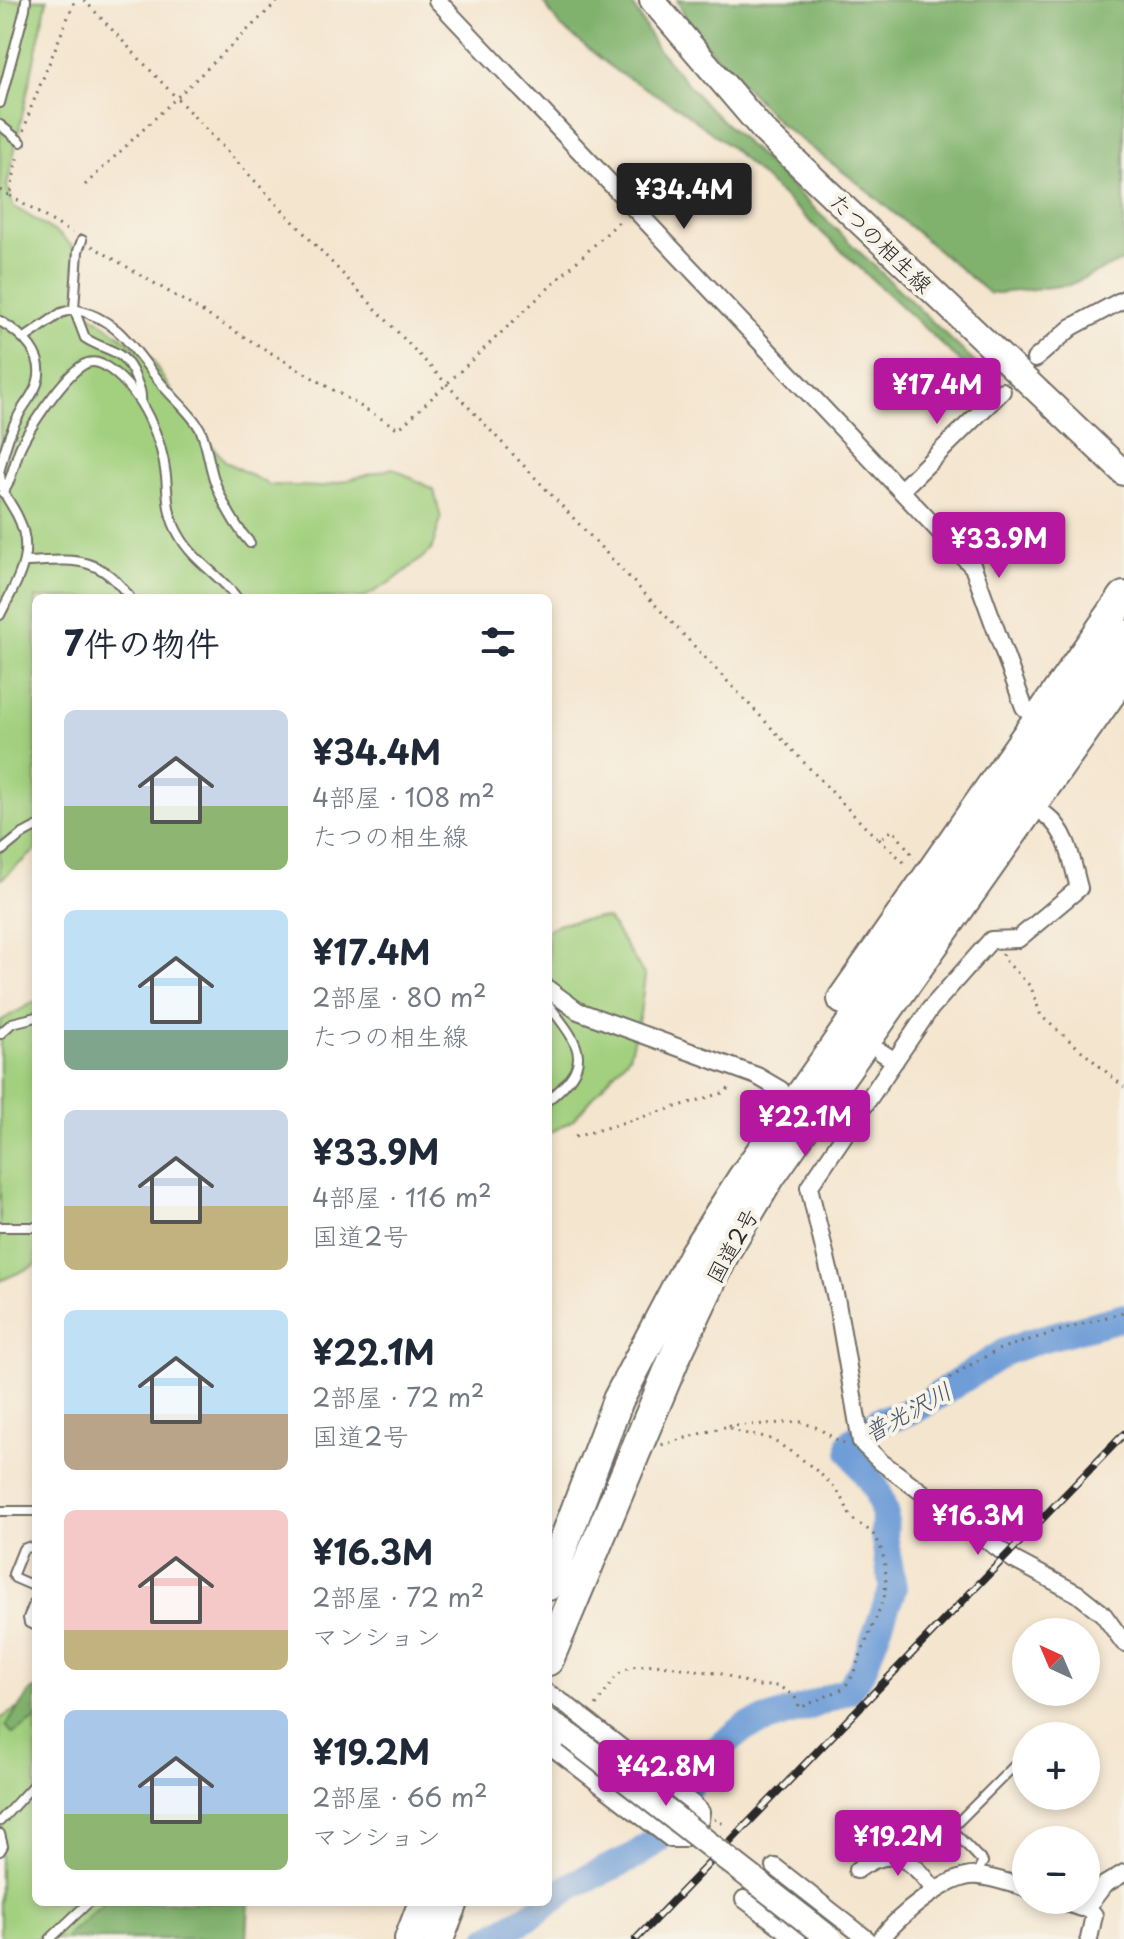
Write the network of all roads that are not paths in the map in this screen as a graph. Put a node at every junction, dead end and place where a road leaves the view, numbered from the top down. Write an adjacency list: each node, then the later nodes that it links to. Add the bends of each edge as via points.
1 (26, 0): 4 (lane)
2 (437, 0): 18 (street)
3 (652, 0): 16 (main road, たつの相生線, via 765,132)
4 (0, 103)
5 (0, 125): 6 (lane)
6 (21, 142)
7 (82, 240): 9 (lane)
8 (1124, 299): 12 (street, via 1072,327)
9 (74, 309): 11 (lane); 14 (lane, via 85,338 124,356 142,393); 20 (lane, via 93,313 117,329 199,426 216,484)
10 (0, 321): 11 (lane)
11 (25, 338): 15 (lane, via 40,365 38,382)
12 (1035, 359)
13 (1002, 391): 18 (street)
14 (141, 403): 19 (lane, via 109,368 83,364 27,434); 23 (lane, via 163,462 168,510 178,534)
15 (0, 469)
16 (1124, 473)
17 (0, 475): 19 (lane)
18 (901, 490): 29 (street, via 973,567 1024,707)
19 (3, 493): 21 (lane, via 24,531)
20 (250, 543)
21 (25, 562): 22 (lane, via 61,559 102,569); 25 (lane)
22 (127, 594)
23 (233, 594)
24 (1124, 597): 29 (highway)
25 (0, 615)
26 (1124, 635): 30 (highway, 国道2号)
27 (1124, 674): 30 (highway, 国道2号)
28 (1124, 710): 30 (highway)
29 (1037, 721): 38 (highway, via 923,872)
30 (1035, 798): 37 (highway); 37 (street, via 1064,834 1079,888 1018,939 991,940 979,950); 42 (highway, 国道2号, via 770,1176 725,1251); 43 (highway, 国道2号, via 743,1178 695,1253)
31 (32, 829): 32 (lane)
32 (0, 852)
33 (552, 992): 38 (street, via 578,1011)
34 (552, 1009): 39 (lane, via 578,1044 579,1055 573,1072)
35 (32, 1018): 36 (lane, via 12,1023)
36 (0, 1034)
37 (888, 1057): 42 (highway, via 821,1131); 49 (street, via 809,1187 837,1303 859,1435 881,1462 1014,1560 1078,1594 1103,1614)
38 (781, 1090): 43 (highway, via 683,1243)
39 (552, 1097)
40 (0, 1227): 41 (lane)
41 (32, 1227)
42 (674, 1359): 50 (highway, 国道2号)
43 (618, 1400): 47 (highway, 国道2号)
44 (0, 1511): 45 (lane)
45 (32, 1511)
46 (32, 1548): 48 (lane, via 23,1549 13,1574)
47 (552, 1574)
48 (32, 1585)
49 (1124, 1643)
50 (552, 1650)
51 (552, 1701): 52 (street)
52 (568, 1733): 52 (street, via 701,1812 700,1820 682,1839 671,1839); 76 (main road, bridge)
53 (1012, 1768): 61 (lane, via 951,1829 983,1862)
54 (32, 1786): 55 (lane)
55 (0, 1821)
56 (0, 1834): 57 (lane)
57 (0, 1851)
58 (864, 1859): 64 (street, via 901,1857)
59 (775, 1867): 65 (street)
60 (1124, 1873): 63 (street)
61 (976, 1875): 62 (street); 64 (street)
62 (1012, 1884)
63 (1100, 1890)
64 (935, 1891): 78 (street)
65 (810, 1896): 71 (street, via 792,1900 782,1914); 77 (street)
66 (744, 1899): 71 (street)
67 (85, 1906): 72 (lane)
68 (422, 1906): 73 (highway)
69 (451, 1906): 74 (highway)
70 (1093, 1914): 79 (street)
71 (782, 1927): 75 (street)
72 (50, 1939)
73 (410, 1939)
74 (438, 1939)
75 (797, 1939)
76 (830, 1939)
77 (867, 1939)
78 (881, 1939)
79 (1089, 1939)

